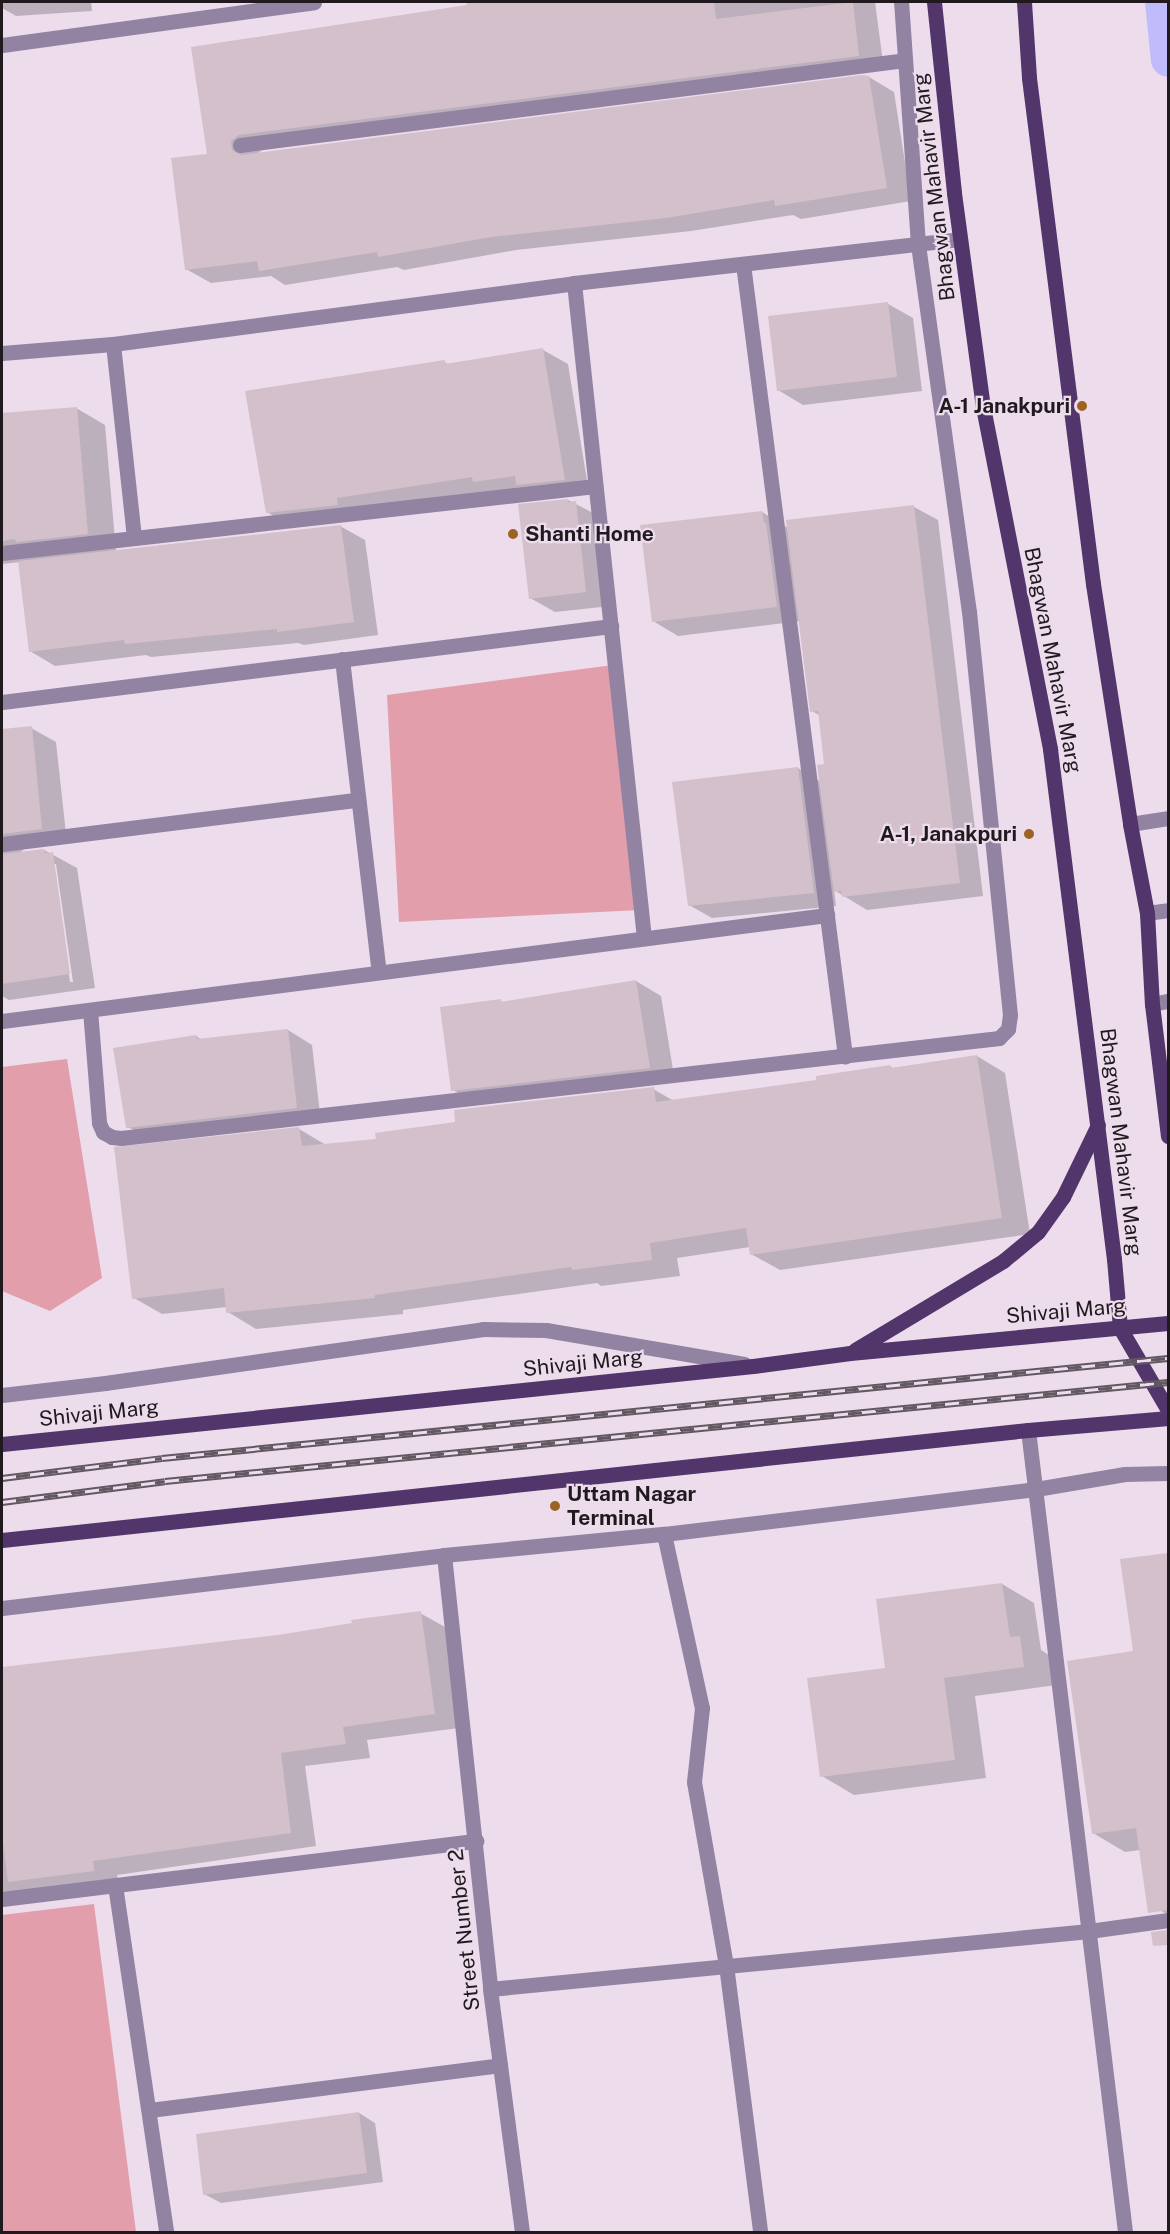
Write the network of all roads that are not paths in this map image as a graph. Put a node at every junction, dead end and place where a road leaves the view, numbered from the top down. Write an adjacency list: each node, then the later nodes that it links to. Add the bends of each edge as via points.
1 (314, 2): 5 (street)
2 (901, 2): 7 (street)
3 (934, 2): 9 (main road, Bhagwan Mahavir Marg)
4 (1024, 2): 23 (main road, via 1029,78 1068,395)
5 (230, 8): 6 (street)
6 (2, 45)
7 (905, 60): 8 (street); 10 (street)
8 (240, 145)
9 (960, 239): 10 (street); 35 (main road, Bhagwan Mahavir Marg, via 983,407 1050,749)
10 (918, 244): 11 (street); 34 (street, via 969,612 1010,1015 1008,1029 999,1038)
11 (743, 264): 12 (street); 27 (street)
12 (574, 283): 13 (street); 15 (street)
13 (113, 344): 14 (street); 16 (street)
14 (2, 353)
15 (595, 486): 16 (street); 18 (street)
16 (134, 538): 17 (street)
17 (2, 554)
18 (610, 626): 19 (street); 28 (street)
19 (342, 659): 20 (street); 21 (street)
20 (2, 702)
21 (357, 800): 24 (street); 29 (street)
22 (1168, 818): 23 (street)
23 (1130, 824): 26 (main road)
24 (2, 844)
25 (1168, 910): 26 (street)
26 (1147, 913): 31 (main road)
27 (827, 915): 28 (street); 34 (street)
28 (644, 938): 29 (street)
29 (379, 972): 32 (street)
30 (1168, 1001): 31 (street)
31 (1152, 1004): 36 (main road)
32 (90, 1010): 33 (street); 34 (street, via 99,1123 103,1132 121,1138)
33 (2, 1021)
34 (845, 1056)
35 (1098, 1125): 38 (main road, Bhagwan Mahavir Marg); 39 (main road, via 1063,1197 1038,1232 1003,1261)
36 (1168, 1136)
37 (1168, 1323): 38 (main road, Shivaji Marg)
38 (1120, 1328): 39 (main road, Shivaji Marg); 42 (main road)
39 (850, 1353): 40 (main road, Shivaji Marg)
40 (753, 1366): 41 (street, via 546,1330 483,1329); 45 (main road, Shivaji Marg)
41 (2, 1395)
42 (1168, 1410)
43 (1168, 1419): 44 (main road)
44 (1028, 1430): 47 (street); 49 (main road)
45 (2, 1444)
46 (1168, 1473): 47 (street, via 1125,1474)
47 (1036, 1489): 48 (street); 56 (street)
48 (664, 1533): 50 (street); 57 (street, via 702,1708 694,1782)
49 (2, 1540)
50 (444, 1555): 51 (street); 52 (street, Street Number 2)
51 (2, 1608)
52 (476, 1841): 53 (street); 58 (street, Street Number 2)
53 (115, 1885): 54 (street); 60 (street)
54 (2, 1899)
55 (1168, 1920): 56 (street)
56 (1089, 1931): 57 (street); 64 (street)
57 (726, 1965): 58 (street); 63 (street)
58 (490, 1989): 59 (street, Street Number 2)
59 (500, 2065): 60 (street); 62 (street, Street Number 2)
60 (150, 2110): 61 (street)
61 (166, 2232)
62 (522, 2232)
63 (760, 2232)
64 (1125, 2232)

